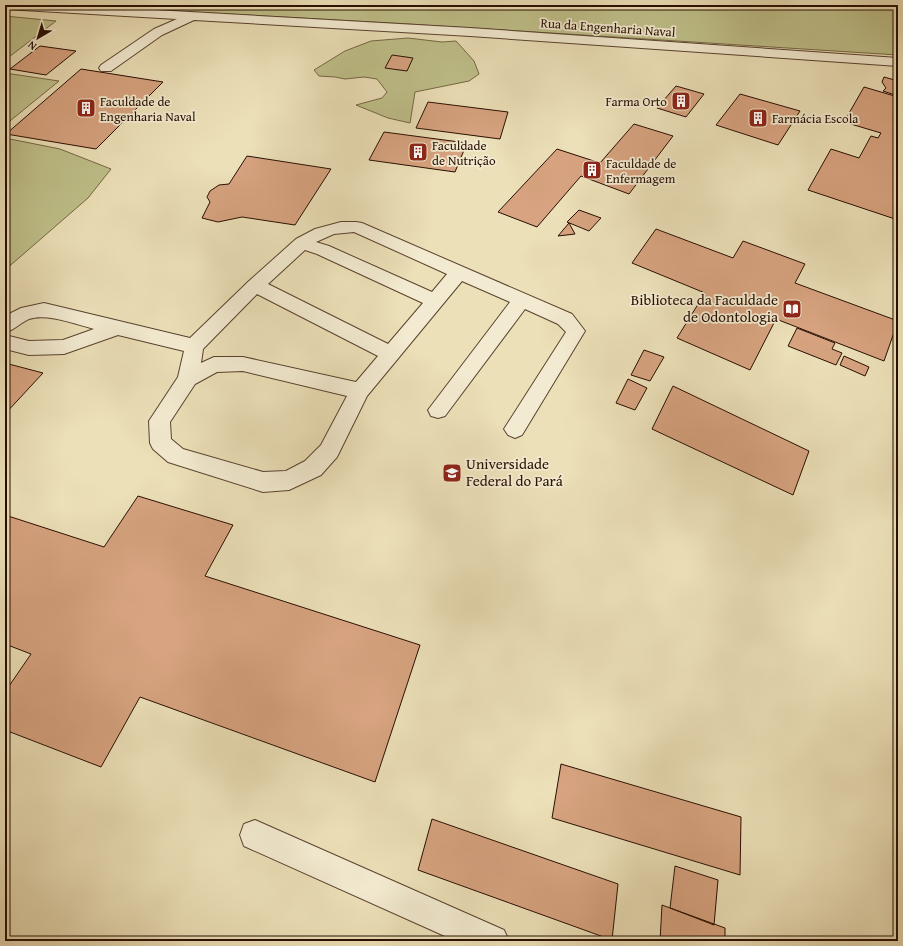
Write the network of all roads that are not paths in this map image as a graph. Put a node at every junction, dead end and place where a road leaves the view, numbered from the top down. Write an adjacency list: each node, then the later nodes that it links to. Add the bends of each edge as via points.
1 (5, 5): 2 (lane, Rua da Engenharia Naval)
2 (193, 16): 3 (lane, Rua da Engenharia Naval, via 470,32); 4 (lane, via 158,32)
3 (898, 62)
4 (106, 68)
5 (302, 244): 6 (lane, via 321,232 341,226 356,227); 7 (lane); 9 (lane, via 323,250)
6 (461, 273): 8 (lane); 9 (lane)
7 (255, 286): 13 (lane); 14 (lane)
8 (522, 300): 17 (lane); 18 (lane, via 566,319 576,330)
9 (435, 301): 14 (lane)
10 (5, 326): 11 (lane, via 28,312 44,310)
11 (116, 328): 12 (lane, via 64,347 29,348); 13 (lane)
12 (5, 342)
13 (194, 346): 15 (lane)
14 (391, 354): 16 (lane)
15 (188, 379): 16 (lane, via 214,365 243,364); 16 (lane, via 159,421 161,443 176,456 263,482 289,480 313,468 329,451)
16 (360, 391)
17 (438, 410)
18 (515, 429)
19 (255, 835): 20 (lane)
20 (493, 941)

